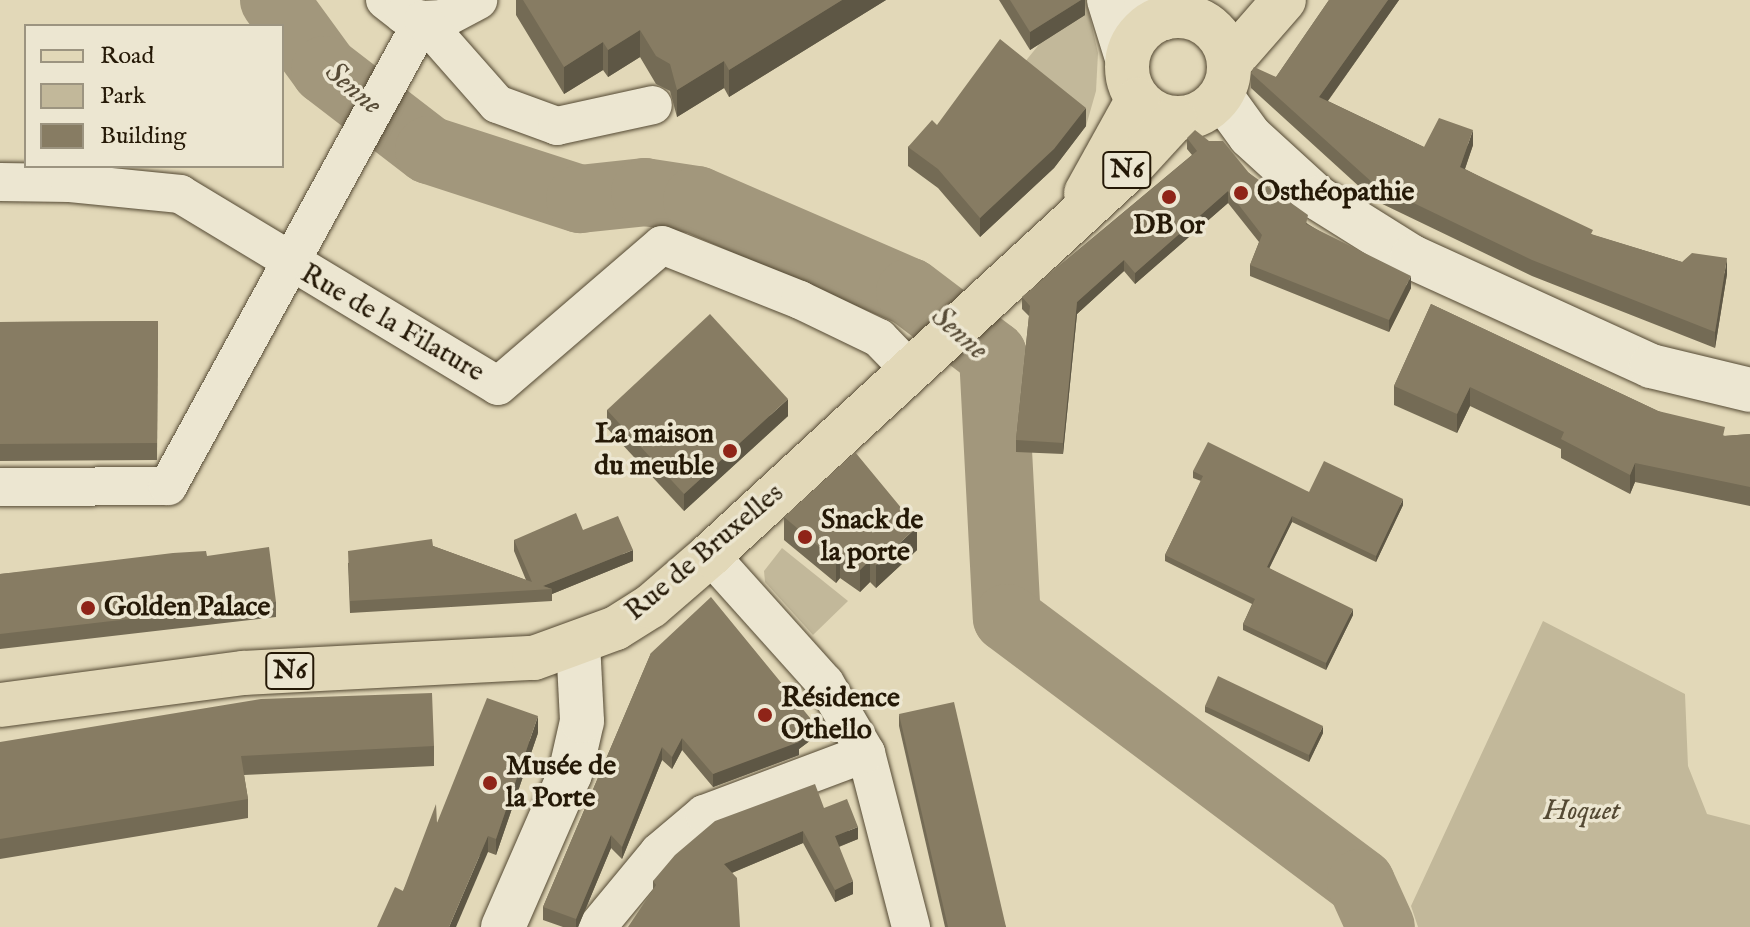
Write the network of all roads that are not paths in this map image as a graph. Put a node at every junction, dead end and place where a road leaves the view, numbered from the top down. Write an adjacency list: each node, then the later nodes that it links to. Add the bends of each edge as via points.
1 (385, 0): 7 (street, via 404,15)
2 (478, 0): 7 (street, via 443,19)
3 (1109, 0): 8 (street)
4 (1268, 0): 8 (main road)
5 (1284, 0): 8 (main road, Rue de Bruxelles / N6)
6 (1155, 9): 8 (main road, via 1195,19)
7 (423, 20): 9 (street, via 497,104 557,126); 11 (street)
8 (1185, 83): 12 (main road, Rue de Bruxelles / N6, via 1074,216); 13 (street, via 1318,198 1412,257 1651,366)
9 (653, 105)
10 (0, 182): 11 (street, Rue de la Filature, via 180,194)
11 (287, 262): 12 (street, Rue de la Filature, via 498,386 662,245 800,300 879,338); 14 (street, via 168,486)
12 (918, 365): 15 (main road, Rue de Bruxelles / N6)
13 (1750, 390)
14 (0, 487)
15 (710, 555): 16 (main road, Rue de Bruxelles / N6, via 651,606); 18 (street, via 825,683)
16 (578, 643): 17 (main road, Rue de Bruxelles / N6, via 534,658 243,673); 19 (street, via 582,721 570,774)
17 (0, 705)
18 (866, 753): 20 (street, via 704,814 659,852); 21 (street)
19 (503, 927)
20 (597, 927)
21 (911, 927)

